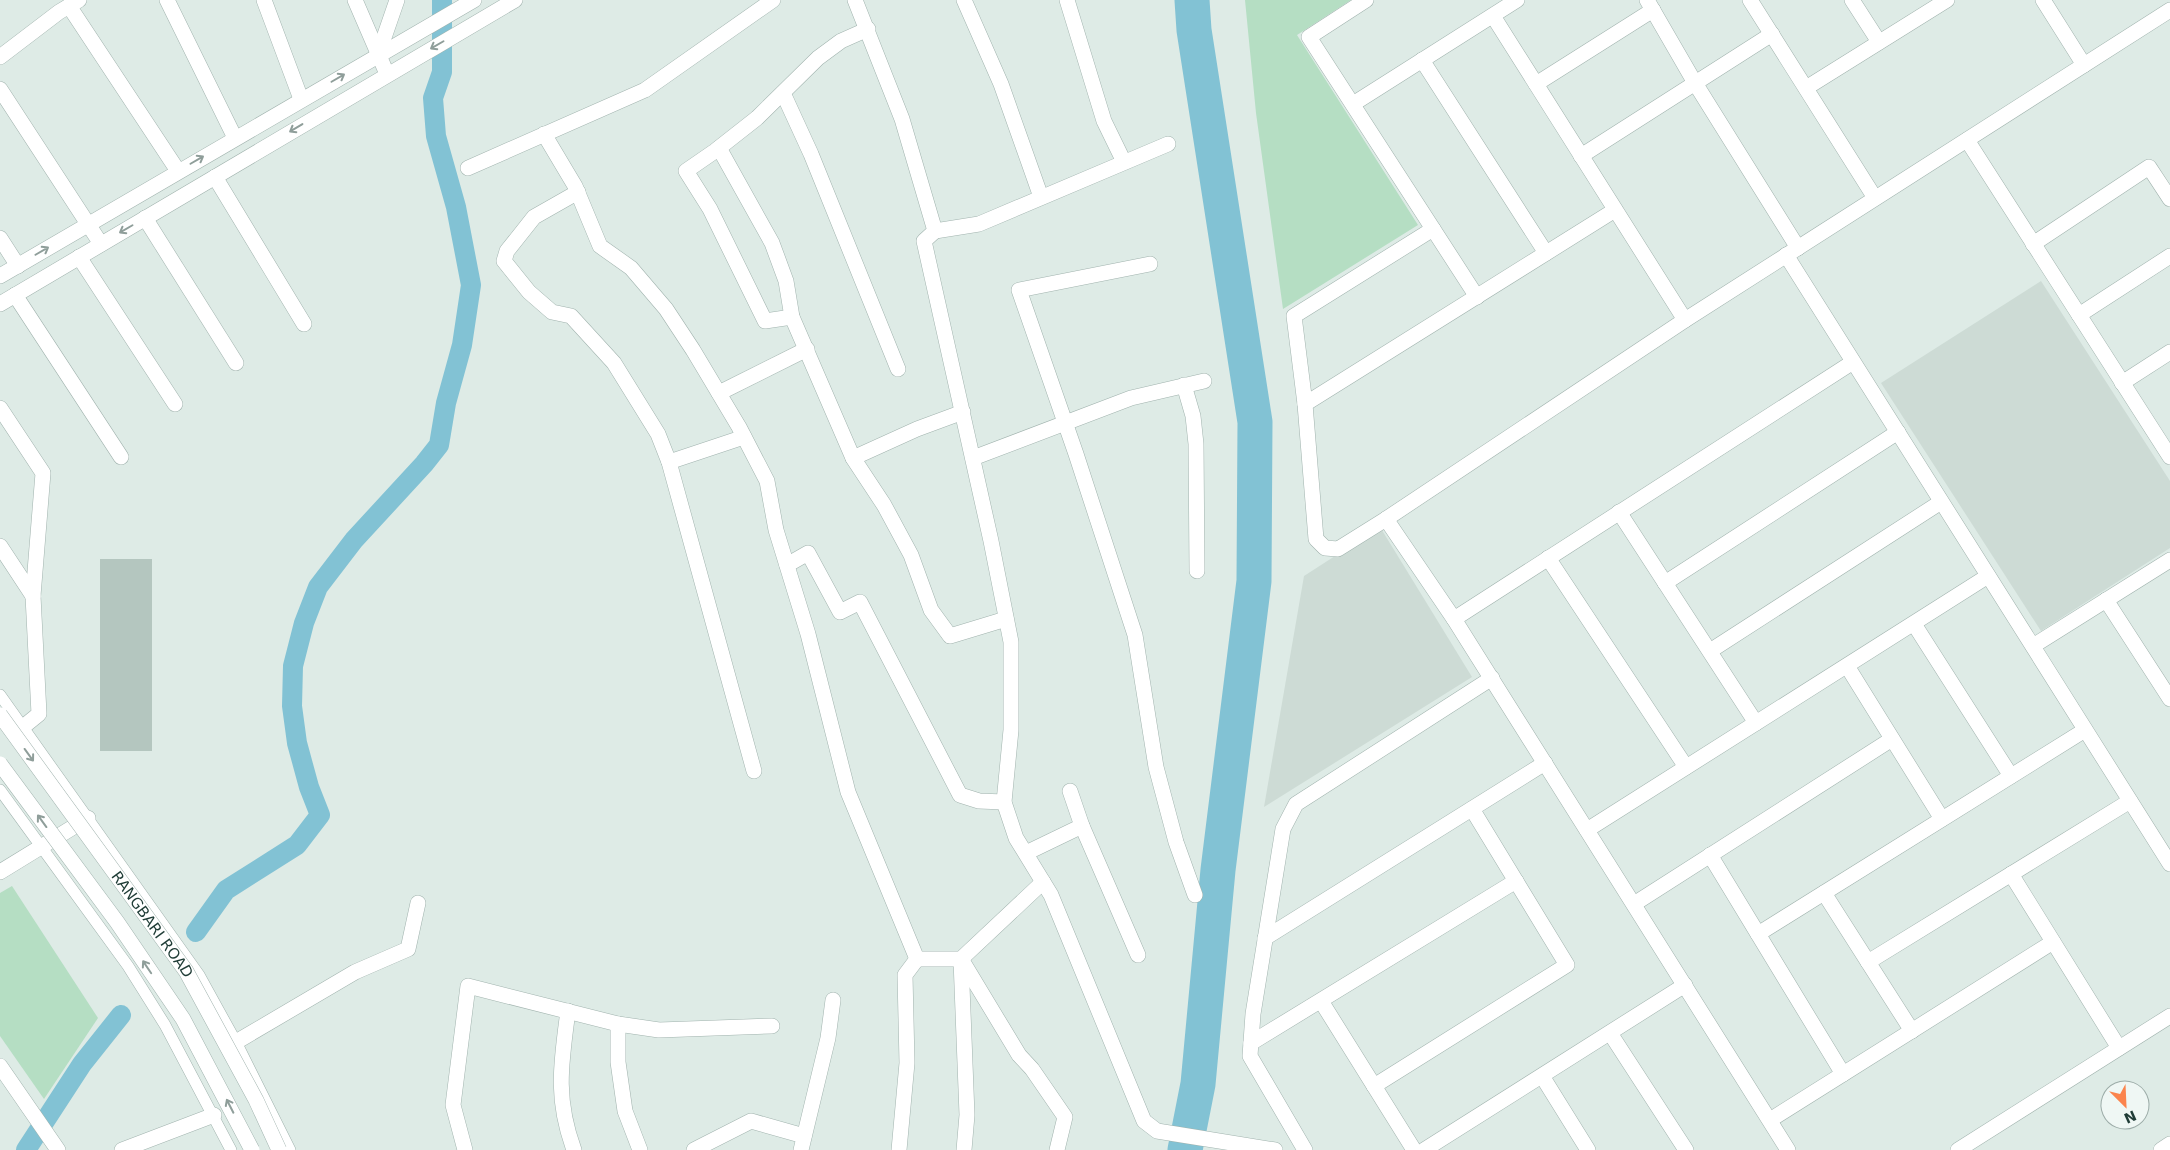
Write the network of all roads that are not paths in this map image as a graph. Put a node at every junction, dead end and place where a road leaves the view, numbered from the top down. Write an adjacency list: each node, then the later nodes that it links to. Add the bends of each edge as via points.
1 (167, 0): 37 (street)
2 (264, 0): 34 (street)
3 (355, 0): 24 (street)
4 (397, 0): 24 (street)
5 (474, 0): 24 (street)
6 (515, 0): 28 (street, one-way to 28)
7 (773, 0): 36 (street, via 645,90)
8 (855, 0): 21 (street)
9 (964, 0): 47 (street, via 1001,84)
10 (1067, 0): 42 (street, via 1104,121)
11 (1366, 0): 35 (street, via 1309,37)
12 (1517, 0): 20 (street)
13 (1750, 0): 22 (street)
14 (1852, 0): 23 (street)
15 (1947, 0): 23 (street)
16 (2043, 0): 27 (street)
17 (64, 5): 25 (street); 44 (street)
18 (1650, 5): 29 (street); 30 (street)
19 (2170, 10): 27 (street)
20 (1493, 16): 26 (street); 30 (street)
21 (868, 29): 33 (street, via 841,41 818,58); 54 (street, via 902,119)
22 (1772, 34): 29 (street); 31 (street)
23 (1880, 42): 31 (street)
24 (378, 54): 28 (street); 34 (street, one-way to 24)
25 (0, 57)
26 (1422, 60): 35 (street); 59 (street)
27 (2084, 65): 38 (street)
28 (392, 71): 45 (street, one-way to 45)
29 (1695, 83): 41 (street); 58 (street)
30 (1536, 84): 41 (street)
31 (1806, 88): 48 (street)
32 (0, 89): 52 (street)
33 (784, 93): 40 (street); 76 (street)
34 (301, 99): 37 (street)
35 (1353, 104): 53 (street)
36 (544, 134): 43 (street); 46 (street)
37 (235, 138): 44 (street, one-way to 37)
38 (1967, 140): 48 (street); 57 (street)
39 (1168, 144): 42 (street)
40 (719, 148): 69 (street, via 772,242 786,282); 69 (street, via 686,171 710,209 765,321)
41 (1581, 156): 50 (street)
42 (1124, 162): 47 (street)
43 (468, 168)
44 (178, 171): 52 (street)
45 (215, 177): 51 (street); 71 (street)
46 (578, 192): 80 (street, via 600,246 630,268 666,309); 92 (street, via 534,217 507,251 504,261 530,292 552,312 570,316 614,363 658,434)
47 (1041, 197): 54 (street, via 979,224)
48 (1875, 198): 58 (street)
49 (2170, 199): 57 (street, via 2149,167)
50 (1615, 210): 59 (street); 70 (street)
51 (145, 218): 56 (street, one-way to 56); 75 (street)
52 (88, 225): 56 (street); 63 (street, one-way to 52)
53 (1433, 229): 66 (street); 82 (street, via 1294,316)
54 (935, 231): 84 (street, via 924,241)
55 (0, 238): 63 (street)
56 (101, 244): 61 (street)
57 (2033, 244): 68 (street)
58 (1792, 251): 70 (street); 74 (street)
59 (1546, 253): 66 (street)
60 (2170, 256): 68 (street)
61 (80, 257): 65 (street); 81 (street)
62 (1150, 264): 85 (street, via 1019,290)
63 (18, 266): 64 (street)
64 (0, 276)
65 (14, 295): 67 (street); 89 (street)
66 (1477, 297): 82 (street)
67 (0, 304)
68 (2079, 315): 78 (street)
69 (792, 317): 72 (street)
70 (1685, 320): 95 (street)
71 (304, 324)
72 (807, 349): 80 (street); 90 (street)
73 (2170, 352): 78 (street)
74 (1853, 362): 86 (street); 94 (street)
75 (236, 363)
76 (898, 369)
77 (1204, 381): 79 (street)
78 (2122, 382): 88 (street)
79 (1184, 386): 85 (street, via 1131,398); 100 (street, via 1193,416 1196,444)
80 (719, 394): 87 (street)
81 (175, 404)
82 (1305, 404): 95 (street, via 1316,539 1324,548 1338,549)
83 (0, 408): 103 (street, via 43,473)
84 (963, 412): 90 (street); 91 (street)
85 (1065, 423): 91 (street); 142 (street, via 1135,635 1156,767 1176,842)
86 (1898, 432): 93 (street); 102 (street)
87 (744, 437): 92 (street); 99 (street, via 767,481 776,530)
88 (2170, 456)
89 (121, 457)
90 (853, 458): 106 (street, via 884,505 910,555 931,610 950,636)
91 (973, 458): 106 (street)
92 (669, 462): 122 (street)
93 (1941, 502): 101 (street); 109 (street)
94 (1619, 512): 97 (street); 102 (street)
95 (1386, 519): 105 (street)
96 (0, 546): 103 (street)
97 (1548, 558): 105 (street); 121 (street)
98 (2170, 560): 104 (street)
99 (787, 565): 127 (street, via 808,553 840,612 860,602 960,794 979,801); 150 (street, via 848,792)
100 (1197, 571)
101 (1988, 576): 107 (street); 108 (street)
102 (1665, 583): 109 (street)
103 (33, 596): 116 (street, via 39,714)
104 (2106, 600): 108 (street); 113 (street)
105 (1454, 618): 111 (street)
106 (1006, 619): 127 (street, via 1010,642 1011,730)
107 (1914, 624): 110 (street); 123 (street)
108 (2032, 646): 117 (street)
109 (1710, 651): 115 (street)
110 (1847, 666): 115 (street); 118 (street)
111 (1492, 678): 119 (street); 146 (street, via 1296,804 1283,829)
112 (0, 695): 116 (lane)
113 (2170, 699)
114 (0, 715): 179 (street, RANGBARI ROAD, one-way to 179, bridge, via 186,971 247,1082)
115 (1756, 723): 121 (street)
116 (23, 727): 129 (lane)
117 (2085, 730): 123 (street); 126 (street)
118 (1892, 739): 130 (street); 135 (street)
119 (1545, 763): 128 (street); 132 (street)
120 (0, 764): 178 (street, RANGBARI ROAD, one-way to 120, bridge, via 183,1019 117,922)
121 (1686, 767): 132 (street)
122 (754, 771)
123 (2011, 776): 130 (street)
124 (0, 790): 133 (lane)
125 (1070, 791): 131 (street)
126 (2130, 800): 136 (street); 138 (street)
127 (1004, 802): 134 (street, via 1016,838)
128 (1472, 809): 139 (street); 146 (street)
129 (88, 818): 133 (street); 161 (lane, via 199,975)
130 (1942, 819): 141 (street)
131 (1082, 826): 134 (street); 148 (street)
132 (1587, 830): 144 (street)
133 (42, 848): 137 (street); 168 (lane, via 133,974)
134 (1026, 853): 140 (street)
135 (1710, 855): 144 (street); 145 (street)
136 (2170, 864)
137 (0, 872)
138 (2011, 874): 147 (street); 151 (street)
139 (1516, 881): 154 (street); 167 (street, via 1567,965)
140 (1042, 882): 149 (street); 187 (street, via 1051,895 1144,1121 1157,1131)
141 (1824, 893): 145 (street); 151 (street)
142 (1195, 895)
143 (418, 903): 161 (street, via 408,949 355,972)
144 (1634, 904): 152 (street)
145 (1758, 934): 165 (street)
146 (1265, 938): 162 (street)
147 (2054, 942): 159 (street); 163 (street)
148 (1138, 955)
149 (961, 958): 150 (street); 185 (street, via 968,1116); 186 (street, via 1019,1055 1065,1116)
150 (917, 959): 184 (street, via 905,975 907,1063)
151 (1868, 962): 159 (street)
152 (1685, 985): 160 (street); 169 (street)
153 (832, 1000): 171 (street, via 828,1038)
154 (1321, 1001): 162 (street); 167 (street)
155 (568, 1011): 157 (street); 181 (street, via 468,986 453,1105); 182 (street, via 561,1066 561,1104)
156 (2170, 1016): 163 (street)
157 (618, 1024): 158 (street, via 659,1030); 183 (street, via 618,1062 625,1111)
158 (772, 1026)
159 (1912, 1031): 165 (street)
160 (1610, 1033): 166 (street); 191 (street)
161 (236, 1042): 180 (lane)
162 (1251, 1043): 170 (street, via 1250,1056)
163 (2119, 1048): 193 (street)
164 (0, 1066): 175 (street)
165 (1843, 1074): 169 (street)
166 (1542, 1076): 173 (street); 190 (street)
167 (1374, 1086): 189 (street)
168 (214, 1115): 176 (street); 177 (lane)
169 (1770, 1120): 192 (street)
170 (1293, 1132): 187 (street); 188 (street)
171 (803, 1143): 174 (street, via 751,1121)
172 (2170, 1144): 194 (street)
173 (1582, 1148)
174 (699, 1149)
175 (58, 1150)
176 (122, 1150)
177 (231, 1150)
178 (252, 1150)
179 (279, 1150)
180 (290, 1150)
181 (466, 1150)
182 (574, 1150)
183 (640, 1150)
184 (898, 1150)
185 (964, 1150)
186 (1057, 1150)
187 (1275, 1150)
188 (1305, 1150)
189 (1414, 1150)
190 (1424, 1150)
191 (1686, 1150)
192 (1788, 1150)
193 (1958, 1150)
194 (2161, 1150)

